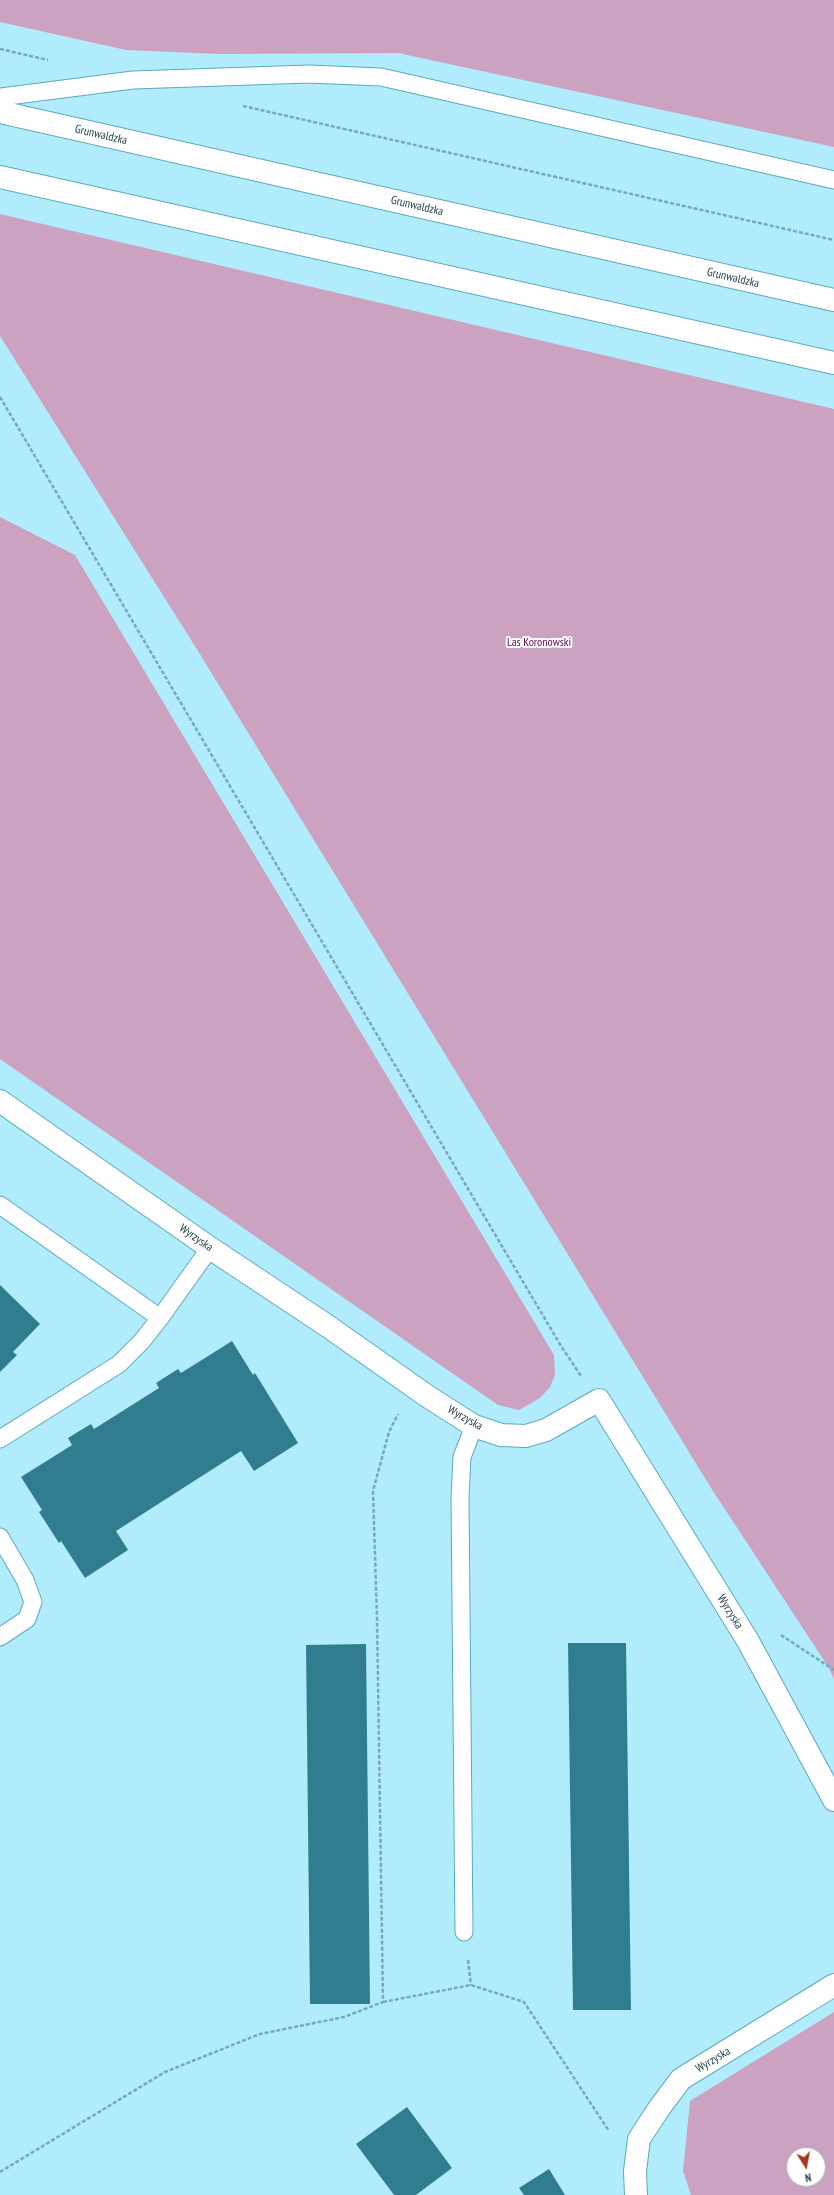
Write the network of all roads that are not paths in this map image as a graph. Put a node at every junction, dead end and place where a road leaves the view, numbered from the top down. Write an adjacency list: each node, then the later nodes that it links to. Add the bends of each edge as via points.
1 (0, 97): 4 (lane, via 133,80 309,74 381,77)
2 (0, 112): 5 (main road, Grunwaldzka)
3 (0, 178): 6 (main road)
4 (834, 180)
5 (834, 300)
6 (834, 363)
7 (0, 1102): 9 (main road, Wyrzyska)
8 (0, 1205): 10 (lane)
9 (210, 1248): 10 (lane); 11 (main road, Wyrzyska)
10 (160, 1318): 12 (lane, via 119,1364)
11 (474, 1426): 15 (main road, Wyrzyska, via 501,1435 526,1436 546,1430 599,1400 748,1641); 16 (lane, via 462,1458 460,1497)
12 (0, 1439)
13 (0, 1537): 14 (lane, via 25,1580 32,1602 27,1619)
14 (0, 1637)
15 (834, 1800)
16 (464, 1932)
17 (834, 1985): 18 (main road, Wyrzyska, via 682,2079 640,2139 635,2171)
18 (636, 2195)

